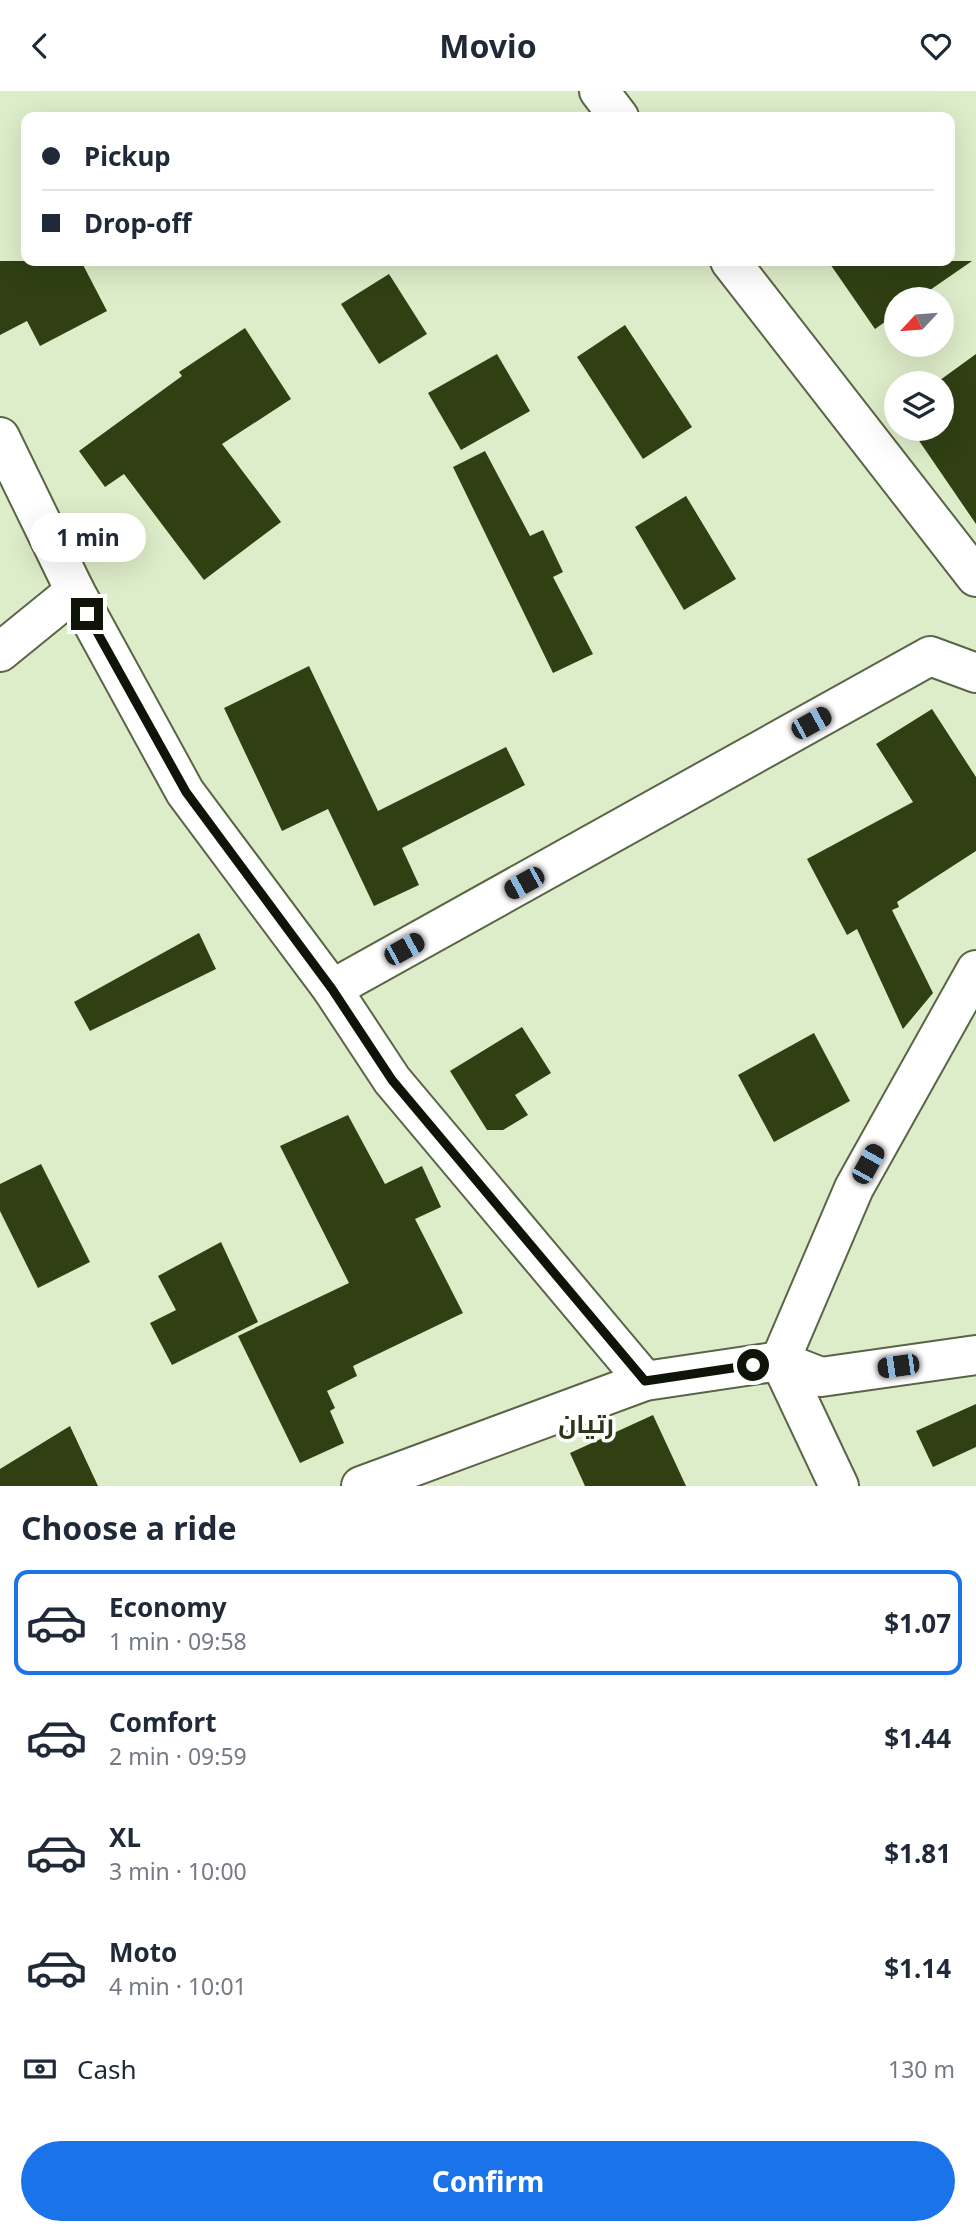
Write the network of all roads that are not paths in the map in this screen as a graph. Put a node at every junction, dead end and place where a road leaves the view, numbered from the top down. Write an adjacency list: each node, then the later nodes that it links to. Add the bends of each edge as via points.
1 (598, 91): 2 (street)
2 (615, 112)
3 (734, 266): 5 (street)
4 (0, 437): 6 (street)
5 (976, 577)
6 (75, 591): 7 (street); 10 (street, via 186,792)
7 (0, 652)
8 (976, 673): 10 (street, via 930,656)
9 (976, 970): 12 (street, via 854,1188)
10 (332, 989): 13 (street, via 392,1080)
11 (976, 1355): 12 (street, via 821,1377)
12 (780, 1361): 13 (street); 15 (street)
13 (645, 1381): 14 (street)
14 (361, 1486)
15 (839, 1486)

